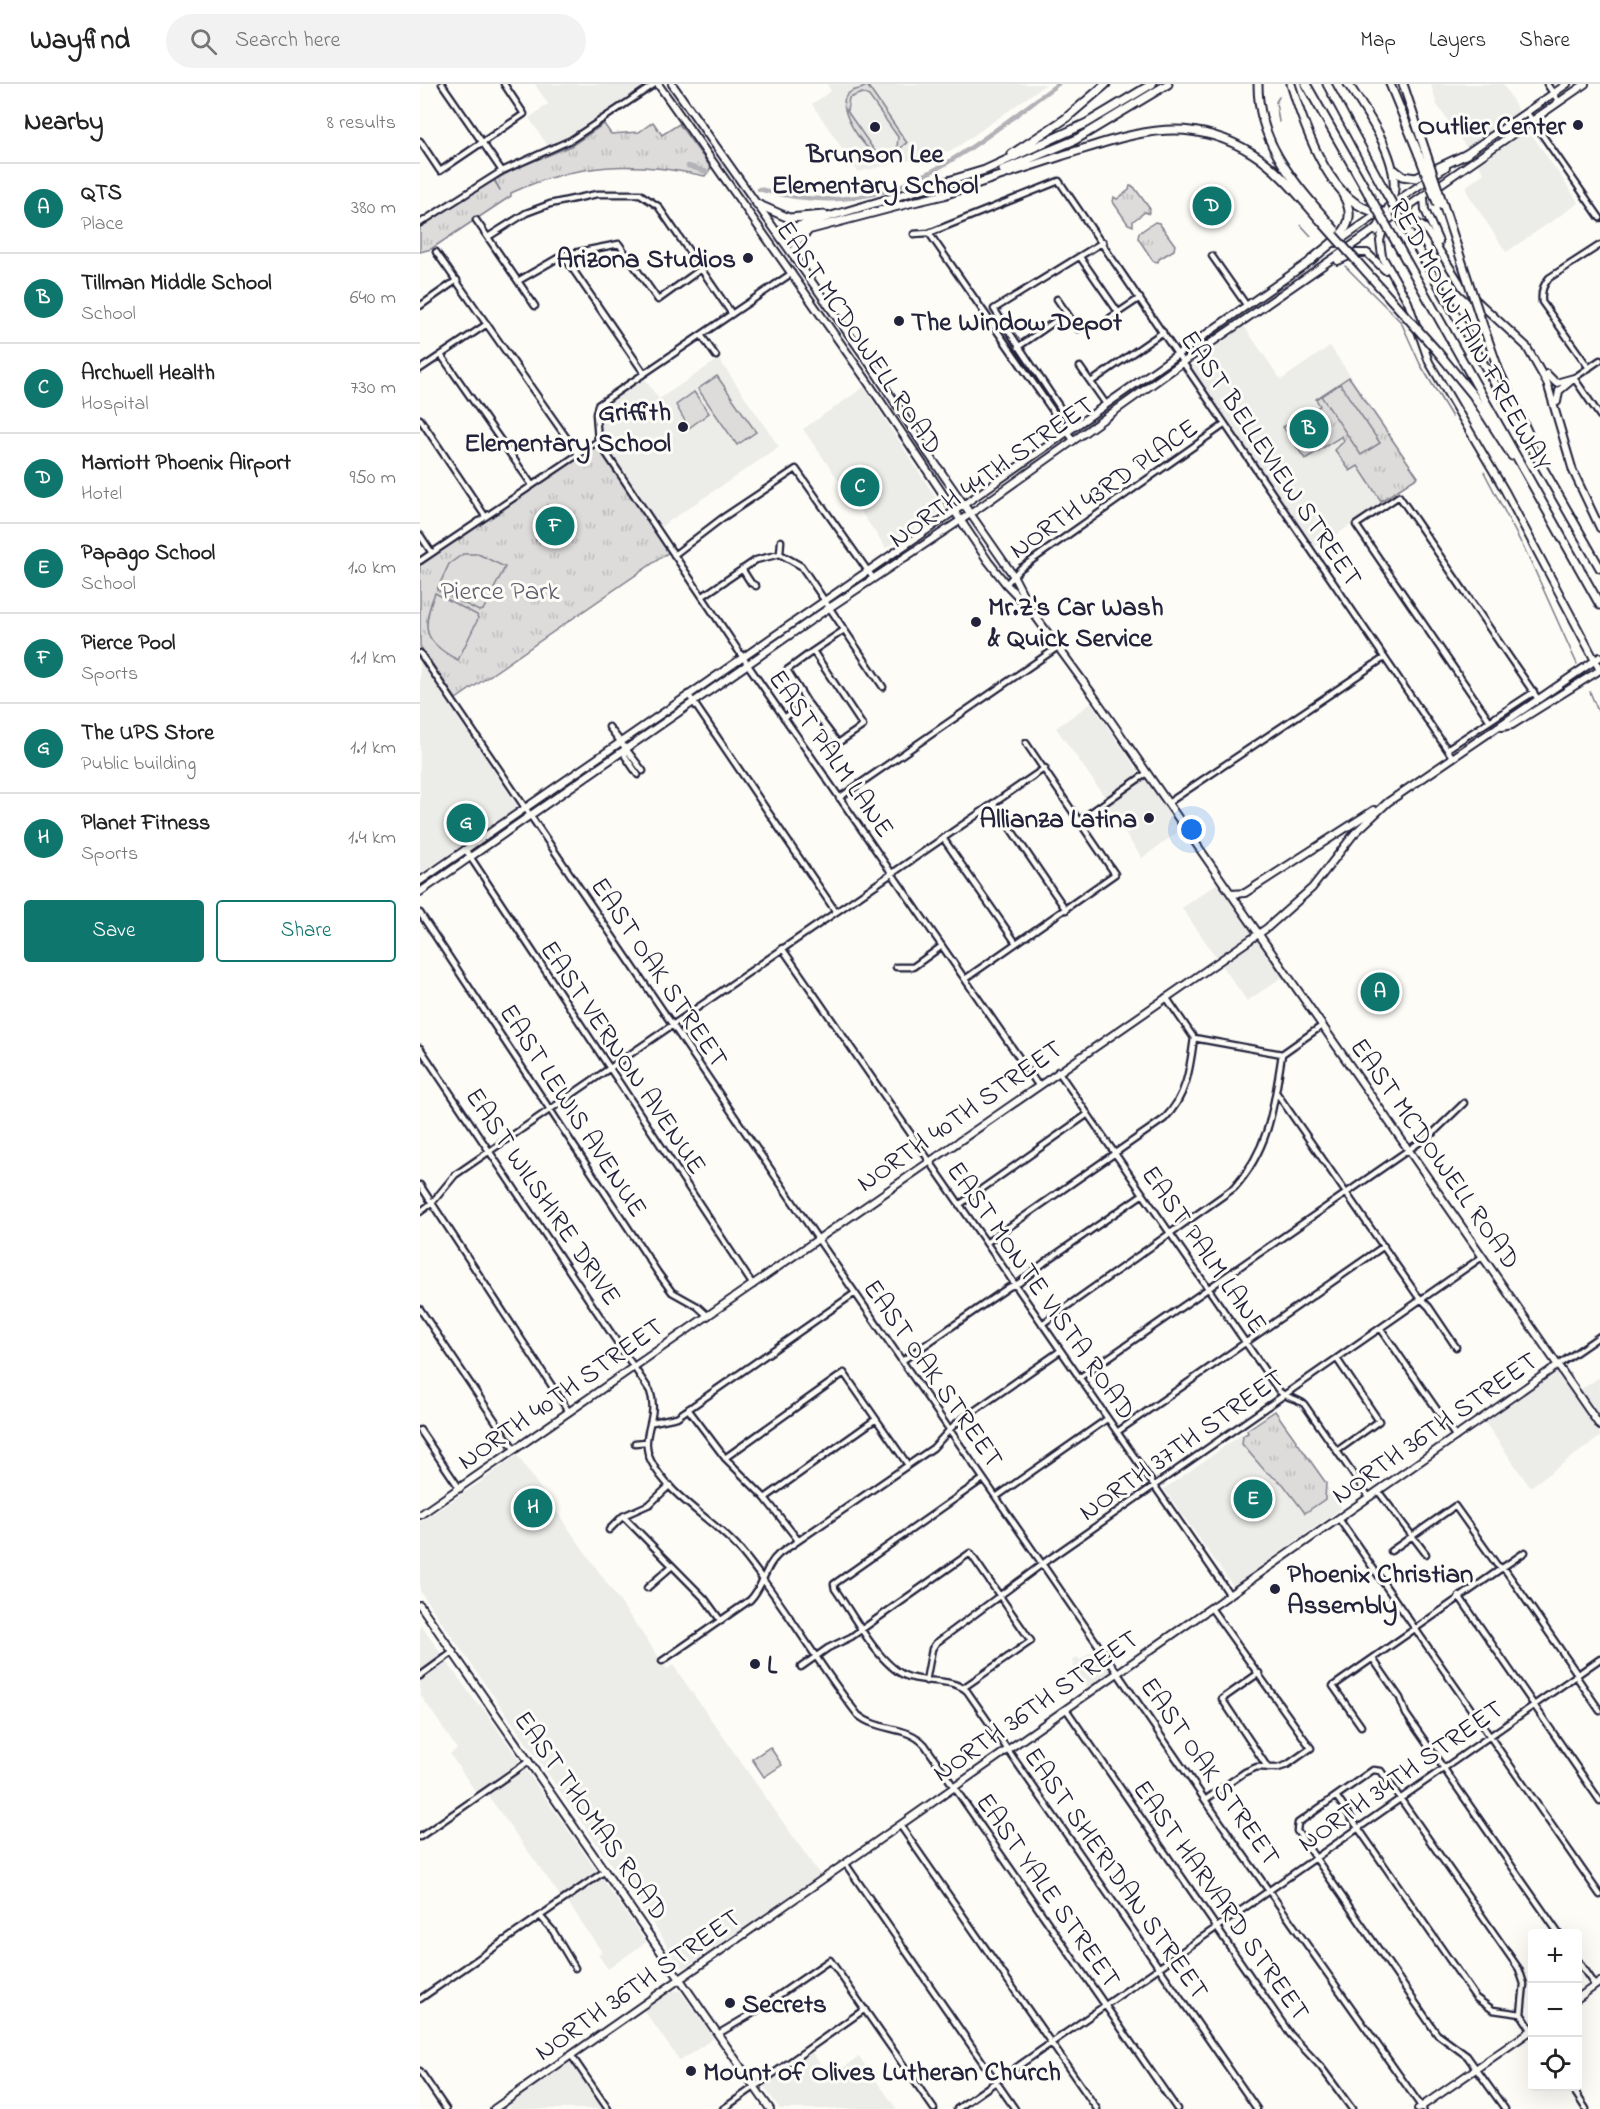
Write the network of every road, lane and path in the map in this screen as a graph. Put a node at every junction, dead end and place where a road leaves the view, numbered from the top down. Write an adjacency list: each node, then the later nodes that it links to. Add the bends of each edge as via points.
1 (442, 84): 24 (street)
2 (504, 84): 24 (street, via 524,114)
3 (656, 84): 25 (main road, EAST MCDOWELL ROAD); 29 (street, via 571,140)
4 (672, 84): 23 (main road, EAST MCDOWELL ROAD)
5 (1106, 84): 31 (highway, via 1021,149)
6 (1152, 84): 31 (highway, via 1050,141 985,170)
7 (1168, 84): 33 (highway, via 1121,115 1061,146)
8 (1258, 84): 38 (highway, via 1262,118 1275,154)
9 (1291, 84): 30 (highway, via 1307,134)
10 (1306, 84): 111 (highway, RED MOUNTAIN FREEWAY, bridge)
11 (1326, 84): 113 (highway, RED MOUNTAIN FREEWAY, bridge)
12 (1348, 84): 28 (highway)
13 (1390, 84): 26 (highway)
14 (1403, 84): 26 (highway)
15 (1547, 84): 18 (street)
16 (1568, 84): 18 (main road)
17 (1586, 84): 19 (main road)
18 (1554, 94): 19 (street); 20 (main road)
19 (1559, 102): 21 (main road)
20 (1527, 113): 21 (street); 27 (main road)
21 (1532, 121): 32 (main road); 39 (street)
22 (420, 141): 24 (street, via 441,171)
23 (711, 141): 25 (main road); 34 (main road, EAST MCDOWELL ROAD)
24 (482, 142): 29 (street)
25 (702, 147): 49 (main road, EAST MCDOWELL ROAD)
26 (1422, 153): 113 (highway, bridge, via 1508,391)
27 (1467, 154): 28 (highway, via 1414,179 1398,174); 37 (main road, NORTH 44TH STREET, via 1401,198)
28 (1387, 157): 37 (highway, via 1394,186)
29 (502, 171): 41 (street)
30 (1331, 174): 37 (highway, via 1356,204); 57 (highway, via 1349,206 1350,220 1344,231)
31 (939, 185): 36 (highway)
32 (1424, 198): 35 (main road); 60 (main road, via 1425,210)
33 (914, 202): 38 (highway, via 1133,133 1175,129 1216,136 1256,155); 43 (highway)
34 (757, 204): 36 (highway, via 794,218); 46 (main road, EAST MCDOWELL ROAD)
35 (1409, 207): 37 (highway)
36 (847, 211): 46 (highway)
37 (1387, 214): 42 (main road, NORTH 44TH STREET); 44 (highway); 57 (main road, NORTH 44TH STREET, via 1367,221); 60 (main road, via 1412,220 1425,228)
38 (1322, 218): 111 (highway, bridge, via 1468,389)
39 (1600, 218)
40 (476, 220): 48 (street)
41 (420, 223)
42 (1384, 225): 44 (main road, NORTH 44TH STREET); 65 (main road, via 1381,252)
43 (814, 229): 46 (highway); 55 (highway, via 797,240)
44 (1376, 231): 58 (main road, NORTH 44TH STREET)
45 (929, 233): 47 (street); 50 (street, EAST BELLEVIEW STREET, via 1059,181); 107 (street)
46 (779, 234): 49 (main road); 55 (main road, EAST MCDOWELL ROAD)
47 (914, 234)
48 (488, 237): 59 (street, via 526,213 570,199 629,192 652,200); 63 (street)
49 (769, 240): 61 (main road, EAST MCDOWELL ROAD)
50 (1103, 242): 56 (street); 67 (street, EAST BELLEVIEW STREET)
51 (1600, 244): 93 (street, via 1550,278 1541,294 1542,302)
52 (436, 252): 62 (street)
53 (563, 255): 59 (street, via 620,244 658,300); 63 (street); 95 (street)
54 (1212, 256): 72 (street)
55 (795, 257): 64 (main road, EAST MCDOWELL ROAD)
56 (1080, 257): 74 (street); 86 (street, via 994,309)
57 (1311, 260): 72 (main road, NORTH 44TH STREET)
58 (1322, 268): 65 (main road, via 1356,253 1367,253); 73 (main road, NORTH 44TH STREET)
59 (701, 269): 76 (street)
60 (1450, 270): 85 (main road, RED MOUNTAIN FREEWAY, via 1468,293)
61 (792, 273): 64 (main road, via 803,275); 69 (main road, EAST MCDOWELL ROAD); 76 (street)
62 (457, 280): 70 (street); 78 (street)
63 (518, 281): 71 (street)
64 (816, 287): 66 (main road, EAST MCDOWELL ROAD)
65 (1401, 289): 144 (main road, RED MOUNTAIN FREEWAY, via 1432,369 1505,491)
66 (821, 294): 69 (main road); 80 (main road, EAST MCDOWELL ROAD)
67 (1140, 298): 74 (street); 81 (street, EAST BELLEVIEW STREET)
68 (1057, 299): 75 (street)
69 (812, 302): 84 (main road, EAST MCDOWELL ROAD)
70 (420, 306)
71 (535, 306)
72 (1247, 306): 73 (main road); 83 (main road, via 1244,315); 87 (main road, NORTH 44TH STREET)
73 (1261, 309): 83 (main road, NORTH 44TH STREET)
74 (1118, 312): 77 (street)
75 (1067, 313): 79 (street); 86 (street)
76 (732, 314): 82 (street)
77 (1110, 318)
78 (488, 324): 88 (street); 110 (street)
79 (1078, 329)
80 (846, 330): 84 (main road); 98 (main road, EAST MCDOWELL ROAD)
81 (1163, 332): 87 (street, EAST BELLEVIEW STREET); 97 (street)
82 (701, 336): 89 (street); 95 (street)
83 (1215, 341): 91 (main road, NORTH 44TH STREET)
84 (841, 343): 99 (main road, EAST MCDOWELL ROAD)
85 (1526, 346): 96 (main road, via 1552,381 1560,383); 104 (main road, RED MOUNTAIN FREEWAY, via 1547,383)
86 (1018, 347): 107 (street)
87 (1177, 354): 91 (street, EAST BELLEVIEW STREET); 100 (main road, NORTH 44TH STREET)
88 (441, 355): 94 (street); 112 (street)
89 (716, 356)
90 (1600, 360): 93 (street)
91 (1182, 363): 106 (street, EAST BELLEVIEW STREET); 108 (main road, NORTH 44TH STREET)
92 (1080, 367): 97 (street)
93 (1589, 368): 96 (street)
94 (420, 369)
95 (644, 373): 109 (street, via 598,405)
96 (1574, 378): 103 (street); 104 (main road, via 1557,393)
97 (1091, 382): 100 (street)
98 (890, 394): 99 (main road); 101 (main road, EAST MCDOWELL ROAD)
99 (880, 400): 102 (main road, EAST MCDOWELL ROAD)
100 (1106, 404): 107 (main road, NORTH 44TH STREET)
101 (896, 405): 102 (main road); 114 (main road, EAST MCDOWELL ROAD)
102 (887, 412): 115 (main road, EAST MCDOWELL ROAD)
103 (1600, 416)
104 (1558, 418): 119 (main road, RED MOUNTAIN FREEWAY, via 1576,481)
105 (420, 419): 117 (street)
106 (1224, 425): 129 (street, NORTH 43RD PLACE); 143 (street, EAST BELLEVIEW STREET)
107 (1070, 429): 108 (street); 114 (main road, NORTH 44TH STREET)
108 (1073, 440): 116 (main road, NORTH 44TH STREET)
109 (598, 441): 110 (street); 123 (street, EAST PALM LANE)
110 (578, 454): 112 (street)
111 (1529, 480): 135 (highway, RED MOUNTAIN FREEWAY)
112 (532, 485): 117 (street)
113 (1560, 497): 126 (highway, RED MOUNTAIN FREEWAY)
114 (963, 505): 115 (main road, NORTH 44TH STREET); 116 (main road, EAST MCDOWELL ROAD)
115 (954, 511): 118 (main road, EAST MCDOWELL ROAD); 128 (main road, NORTH 44TH STREET)
116 (970, 514): 118 (main road, NORTH 44TH STREET); 129 (main road, EAST MCDOWELL ROAD)
117 (485, 516): 122 (street)
118 (960, 521): 130 (main road, NORTH 44TH STREET); 131 (main road, EAST MCDOWELL ROAD)
119 (1600, 528)
120 (420, 536): 122 (street)
121 (781, 541): 124 (street)
122 (432, 553): 125 (street)
123 (674, 555): 128 (street, via 796,469); 133 (street, EAST PALM LANE)
124 (780, 555): 127 (street, via 762,556); 134 (street, via 801,566)
125 (420, 561)
126 (1600, 568)
127 (742, 569): 132 (street); 133 (street)
128 (867, 570): 130 (street); 134 (main road, NORTH 44TH STREET)
129 (1013, 575): 131 (street, NORTH 43RD PLACE); 137 (main road, EAST MCDOWELL ROAD)
130 (873, 578): 136 (main road, NORTH 44TH STREET)
131 (1005, 584): 137 (main road, EAST MCDOWELL ROAD)
132 (756, 586)
133 (703, 596): 142 (street, EAST PALM LANE)
134 (825, 599): 136 (street); 142 (main road, NORTH 44TH STREET)
135 (1600, 605)
136 (830, 607): 138 (street); 145 (main road, NORTH 44TH STREET)
137 (1031, 610): 139 (main road, EAST MCDOWELL ROAD)
138 (844, 630): 140 (street); 147 (street)
139 (1058, 647): 163 (main road, EAST MCDOWELL ROAD); 165 (street)
140 (813, 651): 152 (street, via 787,670); 152 (street, via 863,726 838,743)
141 (420, 653): 169 (street, EAST OAK STREET)
142 (743, 656): 145 (street, EAST PALM LANE); 149 (main road, NORTH 44TH STREET)
143 (1384, 658): 159 (street, EAST BELLEVIEW STREET); 168 (street)
144 (1597, 659): 146 (main road, RED MOUNTAIN FREEWAY); 150 (main road, NORTH 40TH STREET)
145 (747, 663): 151 (main road, NORTH 44TH STREET); 153 (street, EAST PALM LANE)
146 (1600, 670): 156 (main road, NORTH 40TH STREET, via 1512,725)
147 (884, 687)
148 (1534, 692): 150 (street); 154 (street); 154 (street, via 1399,496 1356,525)
149 (688, 694): 151 (street); 158 (main road, NORTH 44TH STREET)
150 (1538, 699): 156 (main road, NORTH 40TH STREET)
151 (693, 702): 158 (main road, NORTH 44TH STREET); 180 (street)
152 (807, 702): 153 (street)
153 (784, 718): 165 (street, EAST PALM LANE)
154 (1490, 721): 159 (street)
155 (609, 727): 158 (street)
156 (1501, 727): 160 (main road, NORTH 40TH STREET)
157 (1026, 743): 161 (street)
158 (622, 745): 162 (street); 164 (street); 169 (main road, NORTH 44TH STREET); 170 (main road, NORTH 44TH STREET)
159 (1447, 749): 160 (street, EAST BELLEVIEW STREET)
160 (1453, 758): 166 (main road, NORTH 40TH STREET)
161 (1045, 768): 167 (street); 171 (street)
162 (643, 771)
163 (1147, 773): 168 (main road, EAST MCDOWELL ROAD); 171 (street)
164 (638, 775)
165 (839, 798): 175 (street, EAST PALM LANE)
166 (1388, 802): 178 (main road, via 1245,893); 182 (main road, NORTH 40TH STREET, via 1354,834 1312,888)
167 (993, 803): 172 (street); 179 (street)
168 (1168, 803): 178 (main road, EAST MCDOWELL ROAD)
169 (524, 807): 170 (street, EAST OAK STREET); 173 (main road, NORTH 44TH STREET)
170 (530, 814): 174 (main road, NORTH 44TH STREET); 189 (street, EAST OAK STREET)
171 (1080, 820): 179 (street, via 1115,874)
172 (943, 838): 175 (street); 183 (street)
173 (465, 849): 174 (street, EAST VERNON AVENUE); 176 (main road, NORTH 44TH STREET)
174 (469, 858): 177 (main road, NORTH 44TH STREET); 194 (street, EAST VERNON AVENUE)
175 (892, 873): 180 (street); 184 (street, EAST PALM LANE)
176 (420, 881)
177 (420, 892)
178 (1232, 894): 182 (main road, EAST MCDOWELL ROAD)
179 (1066, 910): 183 (street)
180 (836, 912): 185 (street)
181 (420, 913): 199 (street, EAST LEWIS AVENUE)
182 (1259, 933): 188 (main road, NORTH 40TH STREET); 190 (main road, EAST MCDOWELL ROAD)
183 (1016, 943): 187 (street)
184 (942, 946): 186 (street, via 913,967); 187 (street, EAST PALM LANE)
185 (782, 948): 189 (street); 204 (street, EAST MONTE VISTA ROAD)
186 (896, 967)
187 (964, 979): 196 (street, EAST PALM LANE)
188 (1166, 997): 191 (street); 195 (main road, NORTH 40TH STREET)
189 (672, 1024): 194 (street); 212 (street, EAST OAK STREET)
190 (1323, 1025): 193 (street); 201 (main road, EAST MCDOWELL ROAD)
191 (1194, 1038): 193 (street); 203 (street, via 1189,1075 1173,1111)
192 (420, 1048): 202 (street, EAST WILSHIRE DRIVE)
193 (1282, 1054): 197 (street)
194 (608, 1070): 199 (street); 216 (street, EAST VERNON AVENUE)
195 (1058, 1071): 196 (main road, NORTH 40TH STREET); 200 (street, EAST PALM LANE)
196 (1038, 1085): 204 (main road, NORTH 40TH STREET)
197 (1276, 1092): 206 (street); 211 (street, via 1264,1144 1247,1174 1230,1193)
198 (1464, 1102): 201 (street, via 1442,1127)
199 (549, 1111): 202 (street); 222 (street, EAST LEWIS AVENUE, via 672,1292)
200 (1088, 1114): 203 (street, EAST PALM LANE); 209 (street)
201 (1408, 1149): 206 (street); 215 (main road, EAST MCDOWELL ROAD)
202 (490, 1151): 208 (street, via 447,1182); 232 (street, EAST WILSHIRE DRIVE)
203 (1115, 1154): 207 (street, EAST PALM LANE); 213 (street)
204 (929, 1162): 209 (street, EAST MONTE VISTA ROAD); 212 (main road, NORTH 40TH STREET)
205 (420, 1185): 208 (street)
206 (1347, 1193): 214 (street); 218 (street)
207 (1143, 1194): 211 (street, EAST PALM LANE); 217 (street)
208 (432, 1203): 210 (street); 236 (street)
209 (959, 1205): 213 (street, EAST MONTE VISTA ROAD)
210 (420, 1212)
211 (1171, 1234): 218 (street, EAST PALM LANE); 223 (street)
212 (818, 1239): 216 (main road, NORTH 40TH STREET); 219 (street, EAST OAK STREET)
213 (986, 1243): 217 (street, EAST MONTE VISTA ROAD)
214 (1384, 1246): 220 (street); 226 (street)
215 (1482, 1257): 220 (street, NORTH 37TH STREET); 231 (main road, EAST MCDOWELL ROAD)
216 (753, 1285): 222 (main road, NORTH 40TH STREET)
217 (1015, 1285): 223 (street, EAST MONTE VISTA ROAD); 230 (street)
218 (1209, 1288): 226 (street, EAST PALM LANE); 233 (street)
219 (855, 1293): 230 (street, EAST OAK STREET); 235 (street)
220 (1422, 1300): 224 (street, NORTH 37TH STREET); 227 (street)
221 (420, 1309): 247 (street)
222 (708, 1316): 232 (main road, NORTH 40TH STREET)
223 (1042, 1324): 228 (street, EAST MONTE VISTA ROAD)
224 (1381, 1329): 229 (street, NORTH 37TH STREET); 244 (street)
225 (1600, 1336): 231 (street, NORTH 36TH STREET)
226 (1246, 1342): 234 (street, EAST PALM LANE); 243 (street)
227 (1456, 1347)
228 (1060, 1351): 233 (street, EAST MONTE VISTA ROAD); 242 (street)
229 (1337, 1359): 234 (street, NORTH 37TH STREET); 248 (street, via 1379,1421)
230 (902, 1361): 242 (street, EAST OAK STREET)
231 (1558, 1365): 240 (main road, EAST MCDOWELL ROAD); 244 (main road, NORTH 36TH STREET)
232 (635, 1367): 236 (main road, NORTH 40TH STREET); 239 (street, via 652,1396)
233 (1079, 1378): 238 (street, EAST MONTE VISTA ROAD)
234 (1284, 1396): 248 (street, EAST PALM LANE, via 1304,1404); 253 (street, NORTH 37TH STREET)
235 (688, 1409): 239 (street, via 671,1420); 249 (street)
236 (569, 1412): 247 (main road, NORTH 40TH STREET)
237 (876, 1419): 249 (street, via 844,1373); 250 (street); 258 (street)
238 (1107, 1419): 243 (street, EAST MONTE VISTA ROAD); 256 (street)
239 (653, 1422): 245 (street)
240 (1600, 1425)
241 (420, 1430): 254 (street)
242 (950, 1430): 250 (street); 251 (street, EAST OAK STREET)
243 (1117, 1432): 253 (street, EAST MONTE VISTA ROAD)
244 (1456, 1437): 255 (main road, NORTH 36TH STREET)
245 (646, 1442): 246 (street); 252 (street, EAST YALE STREET, via 653,1464)
246 (635, 1443)
247 (515, 1450): 254 (main road, NORTH 40TH STREET)
248 (1337, 1451): 257 (street, EAST PALM LANE)
249 (724, 1458): 258 (street)
250 (908, 1465): 264 (street)
251 (983, 1479): 256 (street, EAST OAK STREET); 279 (street, via 834,1584)
252 (670, 1485): 260 (street, via 650,1504); 271 (street, EAST YALE STREET, via 740,1549)
253 (1154, 1486): 268 (street, NORTH 37TH STREET); 273 (street, EAST MONTE VISTA ROAD)
254 (460, 1489): 259 (main road, NORTH 40TH STREET)
255 (1378, 1491): 257 (main road, NORTH 36TH STREET); 263 (street)
256 (996, 1497): 268 (street, EAST OAK STREET)
257 (1370, 1497): 261 (main road, NORTH 36TH STREET)
258 (765, 1498): 264 (street)
259 (420, 1515)
260 (623, 1516): 262 (street); 269 (street)
261 (1339, 1519): 273 (main road, NORTH 36TH STREET); 280 (street)
262 (609, 1530)
263 (1411, 1537): 265 (street); 267 (street); 270 (street, via 1455,1506)
264 (798, 1540): 271 (street, via 774,1558)
265 (1391, 1551)
266 (1525, 1552): 270 (street)
267 (1426, 1554)
268 (1042, 1564): 275 (street, NORTH 37TH STREET); 287 (street, EAST OAK STREET)
269 (672, 1566): 272 (street); 278 (street)
270 (1502, 1568): 274 (street); 289 (street)
271 (764, 1580): 278 (street, via 750,1600); 282 (street, EAST YALE STREET)
272 (647, 1588)
273 (1230, 1595): 277 (main road, NORTH 36TH STREET)
274 (1459, 1596): 280 (street); 293 (street)
275 (1000, 1598): 279 (street, via 970,1553); 291 (street, NORTH 37TH STREET, via 936,1643); 292 (street, via 1030,1641)
276 (420, 1605): 281 (main road, EAST THOMAS ROAD)
277 (1211, 1608): 287 (main road, NORTH 36TH STREET); 288 (street)
278 (721, 1621): 285 (street)
279 (863, 1628): 282 (street); 291 (street, via 896,1670)
280 (1415, 1629): 283 (street); 297 (street)
281 (453, 1652): 290 (street); 299 (main road, EAST THOMAS ROAD)
282 (817, 1656): 286 (street); 302 (street, EAST YALE STREET, via 858,1715 876,1726 908,1733 920,1740)
283 (1373, 1659): 296 (street, via 1333,1686); 301 (street)
284 (1600, 1659): 289 (street, NORTH 34TH STREET)
285 (662, 1660)
286 (801, 1667)
287 (1118, 1673): 294 (main road, NORTH 36TH STREET); 305 (street, EAST OAK STREET)
288 (1259, 1673): 300 (street, via 1222,1699); 300 (street, via 1311,1748 1287,1765)
289 (1577, 1675): 293 (street, NORTH 34TH STREET); 295 (street)
290 (420, 1676)
291 (926, 1681): 292 (street)
292 (963, 1688): 298 (street, EAST SHERIDAN STREET)
293 (1534, 1705): 297 (street, NORTH 34TH STREET); 306 (street)
294 (1066, 1709): 298 (main road, NORTH 36TH STREET); 316 (street, EAST HARVARD STREET)
295 (1600, 1711)
296 (1360, 1726)
297 (1490, 1736): 301 (street, NORTH 34TH STREET); 314 (street)
298 (1008, 1750): 302 (main road, NORTH 36TH STREET); 320 (street, EAST SHERIDAN STREET)
299 (529, 1761): 309 (street); 312 (main road, EAST THOMAS ROAD)
300 (1268, 1768): 305 (street, via 1245,1772)
301 (1444, 1768): 304 (street, NORTH 34TH STREET); 317 (street)
302 (954, 1787): 307 (main road, NORTH 36TH STREET); 325 (street, EAST YALE STREET)
303 (1336, 1796): 304 (street, via 1378,1769); 308 (street); 310 (street, via 1296,1827)
304 (1400, 1798): 308 (street, NORTH 34TH STREET); 327 (street, via 1519,1969 1525,1991)
305 (1205, 1800): 313 (street, EAST OAK STREET)
306 (1600, 1801)
307 (900, 1825): 311 (main road, NORTH 36TH STREET); 331 (street)
308 (1358, 1828): 310 (street, NORTH 34TH STREET); 327 (street, via 1476,1998 1493,2010)
309 (420, 1837)
310 (1315, 1858): 313 (street, NORTH 34TH STREET); 333 (street, via 1437,2034 1467,2056)
311 (845, 1863): 321 (main road, NORTH 36TH STREET); 335 (street)
312 (605, 1871): 315 (street); 321 (main road, EAST THOMAS ROAD)
313 (1270, 1889): 316 (street, NORTH 34TH STREET); 338 (street, EAST OAK STREET)
314 (1600, 1895)
315 (540, 1916): 319 (street, via 573,1959); 324 (street)
316 (1216, 1927): 320 (street, NORTH 34TH STREET); 350 (street, EAST HARVARD STREET, via 1290,2034 1322,2067)
317 (1555, 1929)
318 (1582, 1966): 322 (street)
319 (575, 1968)
320 (1159, 1968): 325 (street, NORTH 34TH STREET); 349 (street, EAST SHERIDAN STREET)
321 (680, 1979): 329 (main road, EAST THOMAS ROAD); 332 (main road, NORTH 36TH STREET)
322 (1597, 1984): 323 (main road)
323 (1582, 1995)
324 (420, 1999)
325 (1105, 2005): 331 (street, NORTH 34TH STREET); 348 (street, EAST YALE STREET)
326 (865, 2009): 329 (street, via 830,1960); 336 (street); 344 (street)
327 (1521, 2014): 328 (street)
328 (1528, 2025)
329 (718, 2034): 336 (main road, EAST THOMAS ROAD)
330 (1528, 2034): 333 (main road)
331 (1051, 2043): 335 (street, NORTH 34TH STREET); 347 (street)
332 (571, 2055): 340 (main road, NORTH 36TH STREET); 341 (street)
333 (1477, 2069): 338 (main road); 351 (street)
334 (420, 2071): 339 (street)
335 (996, 2081): 345 (street, NORTH 34TH STREET); 346 (street)
336 (755, 2087): 342 (street); 343 (main road, EAST THOMAS ROAD)
337 (1574, 2091): 352 (street)
338 (1421, 2108)
339 (446, 2109)
340 (494, 2109)
341 (608, 2109)
342 (723, 2109)
343 (770, 2109)
344 (934, 2109)
345 (957, 2109)
346 (1015, 2109)
347 (1097, 2109)
348 (1177, 2109)
349 (1257, 2109)
350 (1352, 2109)
351 (1505, 2109)
352 (1586, 2109)

